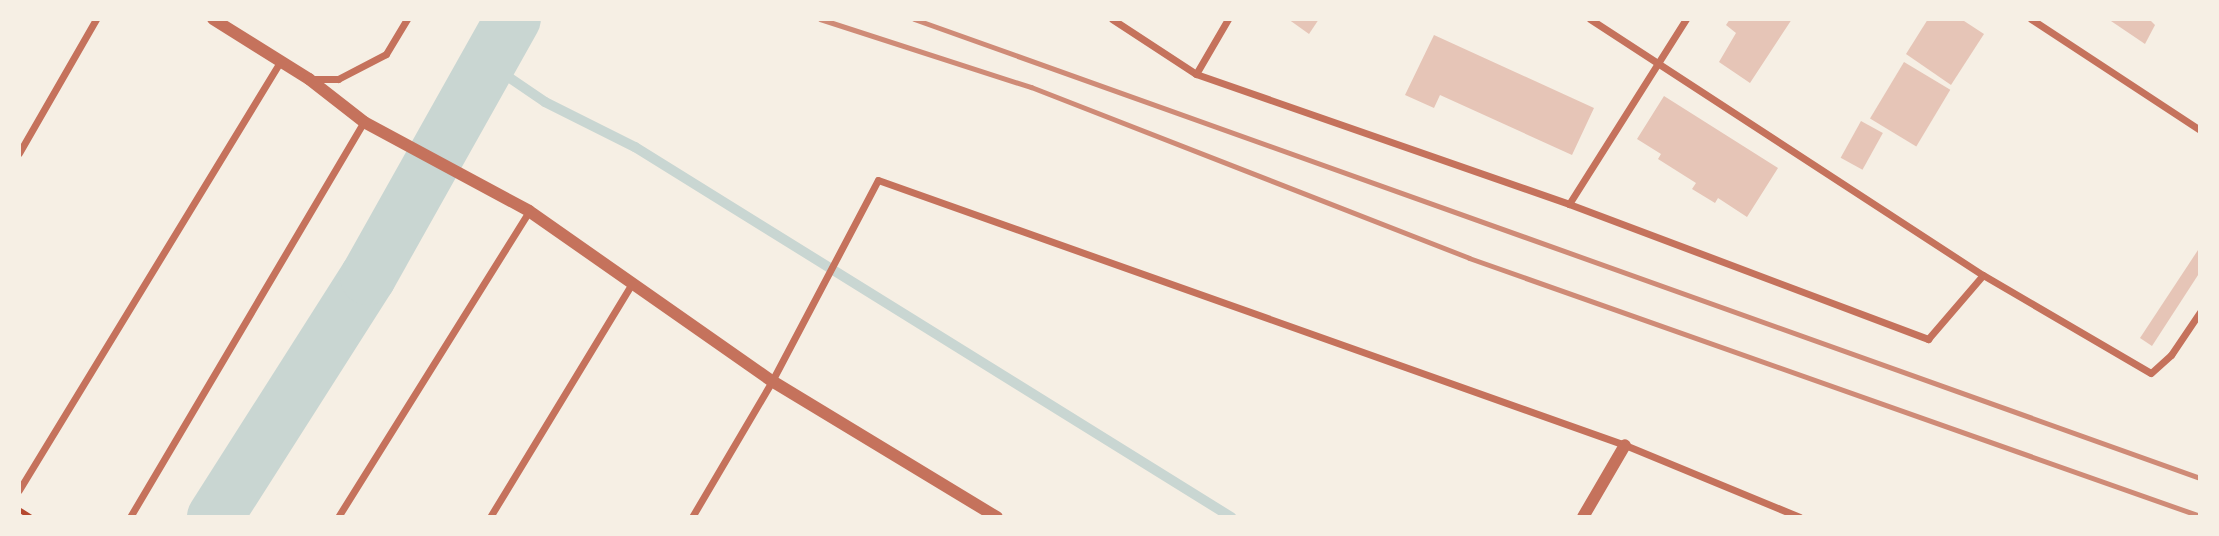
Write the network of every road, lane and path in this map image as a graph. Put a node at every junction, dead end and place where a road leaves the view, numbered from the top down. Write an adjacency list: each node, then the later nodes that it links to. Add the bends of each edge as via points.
1 (96, 19): 15 (street)
2 (213, 19): 9 (street)
3 (407, 19): 12 (street, via 386,54 338,79)
4 (1112, 19): 11 (street)
5 (1228, 19): 11 (street)
6 (1590, 19): 10 (street)
7 (1686, 19): 10 (street)
8 (2031, 19): 14 (street)
9 (280, 62): 12 (street); 23 (street)
10 (1659, 65): 16 (street); 18 (street)
11 (1196, 74): 16 (street)
12 (309, 79): 13 (street)
13 (364, 122): 17 (street); 26 (street)
14 (2200, 130)
15 (19, 153)
16 (1569, 204): 18 (street, via 1928,339)
17 (528, 211): 19 (street); 27 (street)
18 (1983, 275): 20 (street, via 2151,373 2171,355)
19 (632, 283): 21 (street); 28 (street)
20 (2200, 312)
21 (772, 382): 22 (street, via 878,180); 29 (street); 30 (street)
22 (1625, 445): 31 (street); 32 (street)
23 (19, 490)
24 (19, 510): 25 (path)
25 (31, 517)
26 (130, 517)
27 (338, 517)
28 (490, 517)
29 (692, 517)
30 (997, 517)
31 (1583, 517)
32 (1800, 517)

